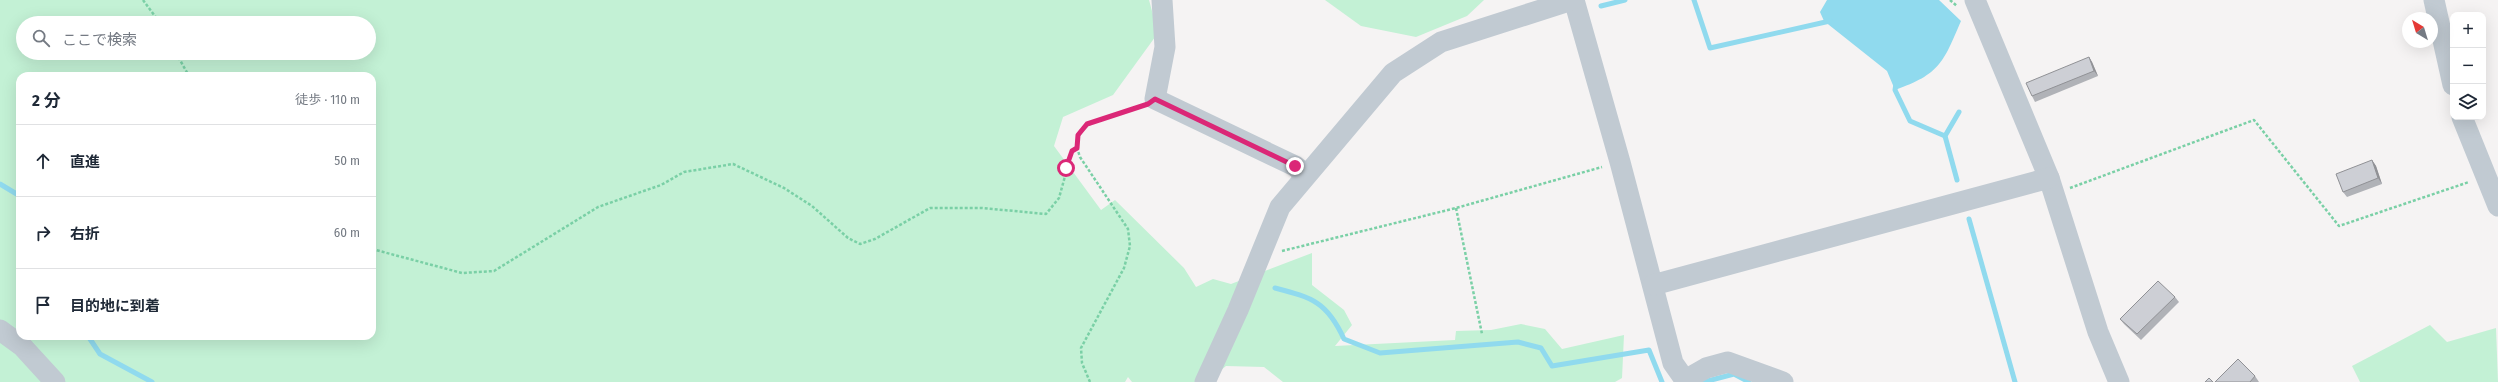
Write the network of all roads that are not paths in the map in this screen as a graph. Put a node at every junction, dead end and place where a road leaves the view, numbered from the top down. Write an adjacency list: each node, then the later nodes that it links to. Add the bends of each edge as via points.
1 (1162, 0): 7 (street, via 1164,47 1155,99 1295,166)
2 (1573, 0): 7 (street, via 1440,42 1393,73); 10 (street)
3 (1975, 0): 8 (street)
4 (2434, 0): 5 (street)
5 (2453, 84)
6 (2463, 120): 9 (street)
7 (1306, 175): 13 (street, via 1280,207)
8 (2052, 186): 10 (street); 15 (street, via 2098,332)
9 (2498, 206)
10 (1653, 284): 14 (street, via 1673,363 1685,380 1706,368 1728,362)
11 (0, 330): 12 (street, via 22,346)
12 (55, 382)
13 (1205, 382)
14 (1783, 382)
15 (2119, 382)

